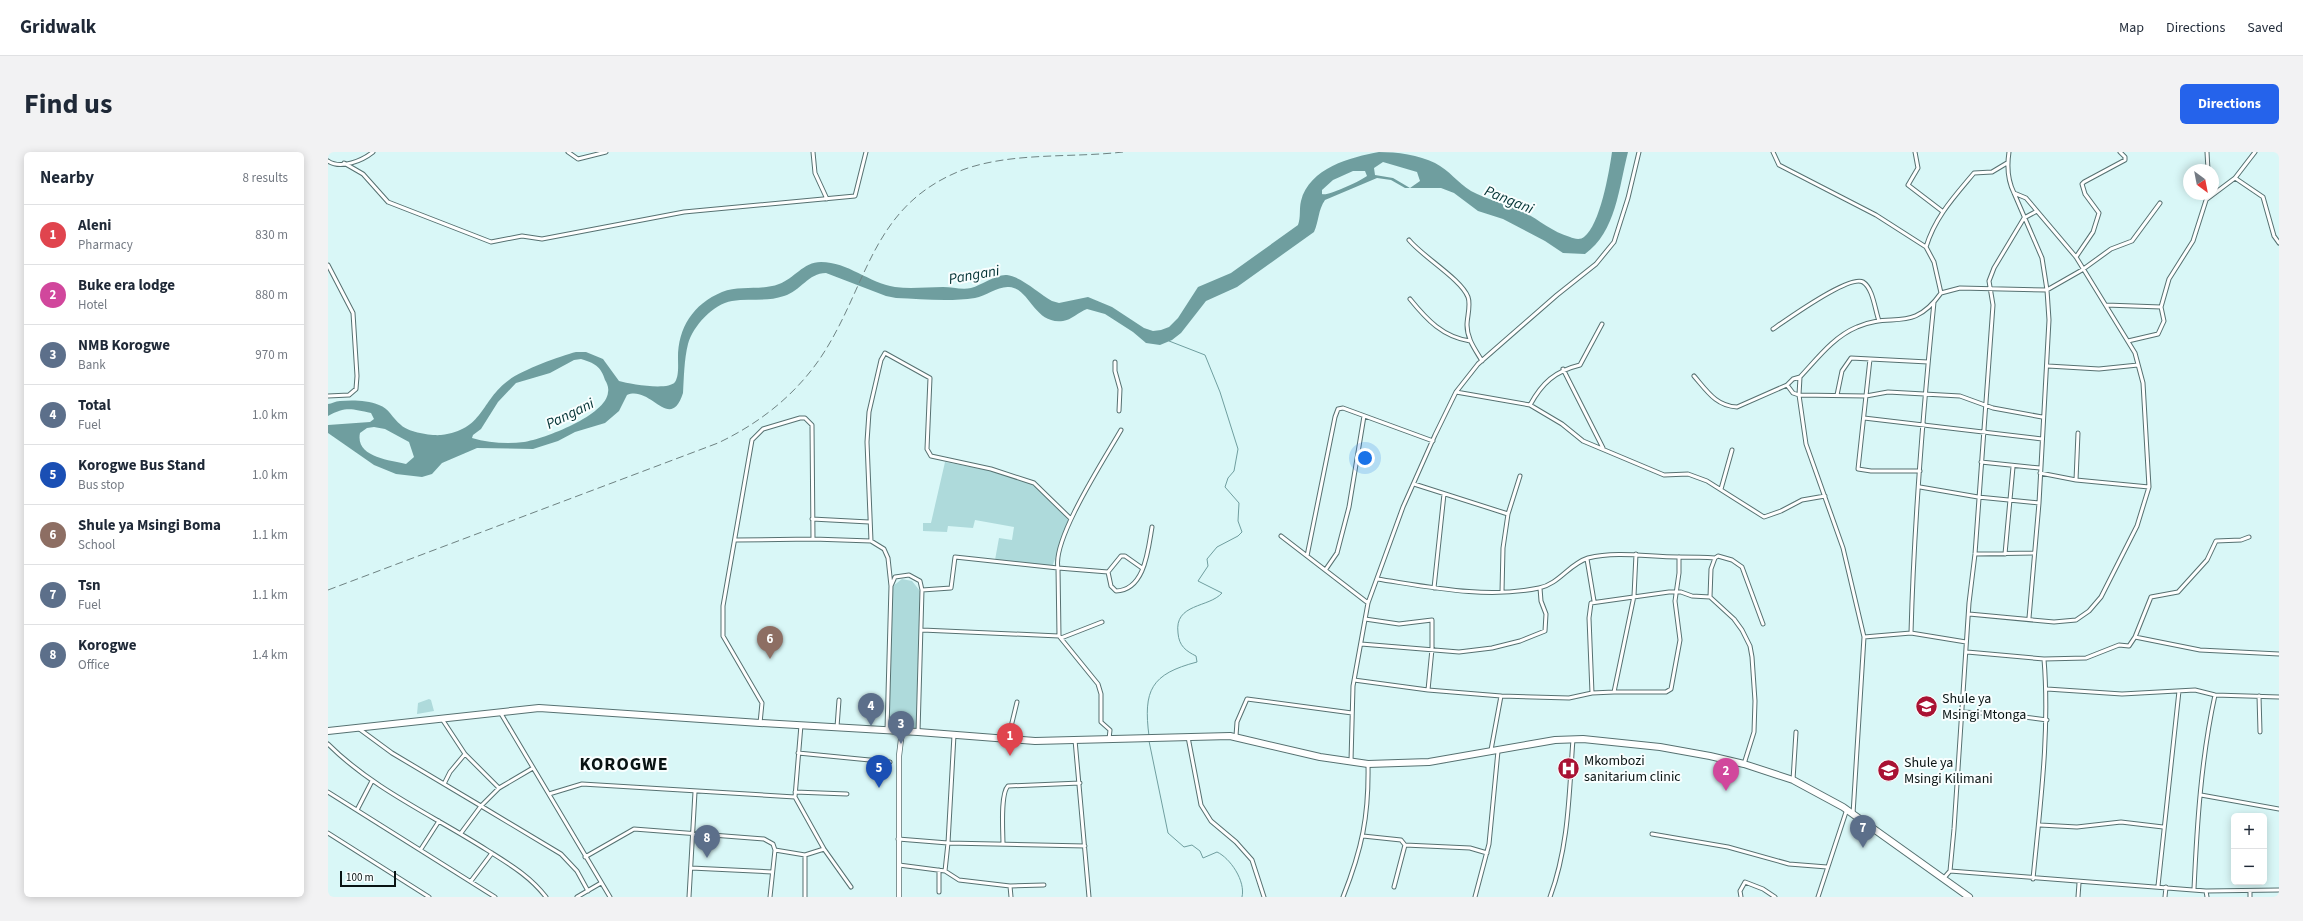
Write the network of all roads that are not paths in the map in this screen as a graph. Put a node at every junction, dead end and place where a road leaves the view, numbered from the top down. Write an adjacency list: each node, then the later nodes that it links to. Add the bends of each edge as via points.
1 (373, 152): 14 (street, via 358,162)
2 (568, 152): 3 (street, via 578,159)
3 (606, 152)
4 (813, 152): 20 (street, via 815,173)
5 (866, 152): 20 (street, via 855,196)
6 (1639, 152): 45 (street, via 1614,242 1596,264)
7 (1773, 152): 28 (street, via 1779,165 1876,215)
8 (1915, 152): 23 (street, via 1918,168 1908,185)
9 (2009, 152): 15 (street)
10 (2120, 152): 29 (street, via 2126,157 2125,160 2082,184 2085,194 2099,213 2093,232)
11 (2207, 152): 16 (street)
12 (2254, 152): 17 (street)
13 (328, 161): 14 (street)
14 (344, 163): 20 (street, via 363,174 388,202 491,242 522,236 542,239 684,212)
15 (2007, 163): 19 (street); 23 (street, via 1992,172 1974,173)
16 (2208, 164)
17 (2235, 178): 18 (street); 27 (street, via 2263,197 2274,236)
18 (2219, 189)
19 (2014, 193): 24 (street, via 2026,198); 25 (street)
20 (827, 199)
21 (2206, 200): 38 (street, via 2193,241 2169,279)
22 (2160, 203): 31 (street, via 2132,241 2112,248)
23 (1942, 211): 28 (street, via 1930,233)
24 (2037, 211): 25 (street); 29 (street)
25 (2024, 218): 32 (street, via 1994,268 1989,282); 33 (street, via 2042,258)
26 (1409, 240): 43 (street, via 1458,284 1468,298 1467,326)
27 (2279, 243)
28 (1926, 247): 34 (street, via 1934,262)
29 (2076, 257): 31 (street)
30 (328, 265): 58 (street, via 353,313 357,376 356,388 349,395)
31 (2082, 270): 33 (street); 37 (street)
32 (1990, 289): 33 (street); 34 (street, via 1960,288); 61 (street, via 1993,305)
33 (2047, 290): 49 (street)
34 (1941, 293): 36 (street)
35 (1410, 300): 43 (street, via 1441,331 1456,339)
36 (1934, 302): 39 (street, via 1913,318); 47 (street)
37 (2106, 305): 38 (street); 42 (street)
38 (2161, 307): 42 (street, via 2164,321 2158,334)
39 (1879, 321): 41 (street, via 1868,287 1857,280 1837,286); 52 (street, via 1858,326 1841,335)
40 (1602, 324): 50 (street, via 1580,365)
41 (1773, 329)
42 (2128, 341): 48 (street)
43 (1470, 342): 45 (street)
44 (1870, 359): 47 (street); 57 (street, via 1851,358 1848,361 1842,371); 59 (street)
45 (1482, 361): 54 (street)
46 (1115, 362): 62 (street, via 1120,388)
47 (1928, 362): 55 (street)
48 (2138, 365): 49 (street, via 2099,369); 83 (street, via 2143,383)
49 (2048, 366): 64 (street)
50 (1562, 369): 60 (street, via 1537,392); 72 (street)
51 (1694, 376): 53 (street, via 1714,400 1729,407 1737,407)
52 (1800, 377): 53 (street); 56 (street)
53 (1787, 385): 56 (street, via 1793,393)
54 (1456, 392): 60 (street); 71 (street)
55 (1925, 393): 59 (street, via 1888,392); 61 (street, via 1960,396); 66 (street)
56 (1800, 395): 57 (street); 86 (street, via 1806,444)
57 (1836, 395): 59 (street)
58 (328, 396)
59 (1866, 396): 65 (street)
60 (1530, 405): 72 (street, via 1562,424 1583,441)
61 (1985, 405): 64 (street); 68 (street)
62 (1119, 411)
63 (1364, 416): 71 (street); 104 (street, via 1343,408 1338,409 1336,413); 110 (street, via 1349,507 1337,553)
64 (2042, 417): 70 (street)
65 (1864, 418): 66 (street); 77 (street, via 1858,469)
66 (1923, 426): 68 (street); 77 (street)
67 (1121, 430): 92 (street)
68 (1983, 433): 70 (street); 74 (street)
69 (2078, 433): 80 (street)
70 (2042, 439): 76 (street)
71 (1433, 440): 81 (street)
72 (1603, 448): 84 (street, via 1664,476 1688,474)
73 (1732, 450): 84 (street)
74 (1981, 462): 75 (street); 87 (street)
75 (2013, 467): 76 (street); 88 (street)
76 (2040, 468): 78 (street)
77 (1920, 471): 82 (street)
78 (2040, 473): 80 (street); 89 (street)
79 (1520, 476): 90 (street)
80 (2076, 480): 83 (street)
81 (1414, 484): 85 (street); 112 (street)
82 (1920, 487): 87 (street); 129 (street, via 1914,532)
83 (2149, 487): 124 (street, via 2137,526 2095,606 2076,620 2054,622)
84 (1721, 489): 86 (street, via 1764,517 1802,500)
85 (1444, 494): 90 (street); 114 (street)
86 (1824, 496): 131 (street, via 1843,548)
87 (1978, 497): 88 (street); 101 (street)
88 (2009, 500): 89 (street); 102 (street)
89 (2039, 503): 103 (street)
90 (1508, 514): 117 (street, via 1503,548)
91 (812, 519): 93 (street); 97 (street); 98 (street, via 812,425 805,418 800,418 763,429 752,440)
92 (1071, 519): 93 (street, via 1034,484 991,469 930,456 927,449 930,378 885,353 881,360 869,412); 108 (street, via 1057,560)
93 (869, 522): 99 (street)
94 (1152, 527): 109 (street, via 1147,556)
95 (1281, 536): 104 (street)
96 (2249, 537): 132 (street, via 2216,541 2207,560 2178,592 2150,597)
97 (813, 539): 98 (street); 99 (street)
98 (736, 540): 156 (street, via 723,606 723,636 762,703)
99 (871, 541): 113 (street, via 884,549 888,558)
100 (1636, 554): 105 (street); 107 (street); 119 (street)
101 (1975, 554): 102 (street); 123 (street, via 1968,603)
102 (2006, 554): 103 (street)
103 (2034, 554): 124 (street)
104 (1307, 556): 110 (street)
105 (1679, 557): 106 (street); 118 (street)
106 (1715, 558): 120 (street, via 1711,569); 127 (street, via 1718,556 1732,560 1742,567)
107 (1586, 559): 115 (street, via 1571,568 1559,580); 121 (street)
108 (1058, 568): 111 (street); 116 (street, via 955,557 951,588); 130 (street)
109 (1142, 568): 111 (street, via 1124,556 1117,559); 111 (street, via 1137,582 1116,591 1111,586)
110 (1326, 569): 122 (street)
111 (1108, 572)
112 (1377, 579): 114 (street); 122 (street)
113 (891, 586): 116 (street, via 895,577 909,575 920,581); 161 (street)
114 (1434, 588): 117 (street, via 1476,593)
115 (1540, 588): 117 (street); 135 (street, via 1546,614 1545,631 1492,648 1459,652)
116 (922, 590): 128 (street)
117 (1502, 592)
118 (1676, 592): 119 (street); 120 (street); 143 (street, via 1680,640 1671,689 1666,692)
119 (1634, 596): 121 (street); 143 (street)
120 (1710, 597): 180 (street, via 1734,619 1750,646 1755,701 1754,732)
121 (1594, 601): 144 (street, via 1591,603 1589,618)
122 (1368, 603): 125 (street)
123 (1969, 614): 124 (street); 133 (street)
124 (2029, 618)
125 (1365, 619): 134 (street); 135 (street, via 1399,624 1432,620)
126 (1102, 622): 130 (street)
127 (1763, 624)
128 (922, 630): 130 (street); 163 (street)
129 (1911, 633): 131 (street); 133 (street)
130 (1060, 637): 170 (street, via 1098,684 1101,694 1101,722 1110,730)
131 (1864, 637): 198 (street)
132 (2135, 637): 137 (street, via 2200,650); 138 (street, via 2129,646 2118,645 2086,658)
133 (1966, 642): 136 (street)
134 (1361, 644): 135 (street); 139 (street)
135 (1432, 649): 141 (street)
136 (1967, 652): 138 (street); 152 (street)
137 (2279, 654)
138 (2044, 659): 140 (street)
139 (1354, 680): 141 (street); 153 (street)
140 (2047, 689): 142 (street, via 2122,694); 155 (street)
141 (1428, 690): 146 (street)
142 (2179, 691): 145 (street, via 2195,690); 201 (street)
143 (1614, 692): 144 (street)
144 (1592, 693): 146 (street, via 1569,698)
145 (2214, 695): 147 (street); 192 (street)
146 (1501, 696): 174 (street)
147 (2259, 696): 148 (street); 165 (street)
148 (2279, 697)
149 (839, 700): 159 (street)
150 (1017, 702): 169 (street)
151 (500, 712): 154 (highway); 156 (highway, via 546,708); 181 (street)
152 (1962, 712): 155 (street); 225 (street)
153 (1352, 713): 167 (street, via 1247,699 1237,722); 178 (street)
154 (442, 718): 158 (highway); 176 (street)
155 (2047, 720): 200 (street)
156 (760, 723): 157 (highway)
157 (801, 725): 159 (highway); 175 (street)
158 (356, 727): 160 (highway); 185 (street, via 392,753)
159 (837, 727): 161 (highway)
160 (328, 731)
161 (887, 731): 162 (highway)
162 (902, 731): 163 (highway); 207 (street)
163 (918, 732): 166 (highway)
164 (1796, 732): 182 (street)
165 (2260, 732)
166 (954, 735): 169 (highway); 208 (street)
167 (1236, 736): 168 (highway); 178 (highway)
168 (1188, 737): 170 (highway); 254 (street, via 1201,805 1211,821 1236,842 1252,860)
169 (1008, 739): 172 (highway)
170 (1109, 739): 172 (highway)
171 (1572, 739): 174 (highway); 180 (highway, via 1660,747); 257 (street, via 1567,835)
172 (1075, 740): 184 (street)
173 (328, 744): 183 (street, via 348,764)
174 (1494, 750): 179 (highway, via 1429,762); 215 (street)
175 (798, 753): 177 (street); 189 (street)
176 (465, 754): 185 (street); 186 (street)
177 (890, 762)
178 (1351, 763): 179 (highway)
179 (1368, 764): 206 (street, via 1368,793)
180 (1744, 764): 182 (highway)
181 (533, 768): 186 (street); 190 (street)
182 (1793, 780): 197 (highway)
183 (372, 781): 196 (street); 199 (street)
184 (1080, 783): 209 (street, via 1008,786 1003,805); 211 (street)
185 (444, 784): 194 (street)
186 (499, 788): 194 (street)
187 (328, 792): 196 (street)
188 (695, 792): 190 (street, via 582,784); 193 (street); 204 (street)
189 (795, 792): 191 (street); 193 (street)
190 (549, 794): 218 (street)
191 (848, 794)
192 (2201, 795): 195 (street); 237 (street, via 2197,821)
193 (795, 797): 213 (street)
194 (481, 806): 203 (street); 239 (street, via 561,854 577,871)
195 (2279, 808)
196 (357, 810): 212 (street)
197 (1847, 810): 198 (highway); 220 (street)
198 (1853, 814): 226 (highway)
199 (439, 821): 203 (street); 212 (street)
200 (2040, 825): 201 (street, via 2077,827 2121,822); 227 (street)
201 (2163, 828): 233 (street)
202 (328, 833): 243 (street)
203 (461, 833): 216 (street)
204 (693, 833): 214 (street, via 764,839 773,844); 218 (street, via 634,829); 221 (street)
205 (1652, 834): 220 (street, via 1728,847 1789,864)
206 (1363, 836): 210 (street, via 1401,840); 255 (street)
207 (898, 839): 208 (street); 219 (street)
208 (948, 843): 209 (street); 223 (street)
209 (1003, 844): 211 (street)
210 (1405, 844): 215 (street, via 1470,848); 236 (street)
211 (1085, 846): 253 (street)
212 (420, 849): 228 (street)
213 (824, 849): 217 (street); 234 (street)
214 (775, 850): 217 (street); 224 (street)
215 (1487, 853): 256 (street)
216 (492, 854): 228 (street); 245 (street, via 535,882)
217 (805, 855): 250 (street)
218 (585, 857): 229 (street)
219 (899, 865): 222 (street); 251 (street)
220 (1827, 867): 260 (street)
221 (690, 868): 224 (street); 248 (street)
222 (939, 870): 223 (street); 242 (street)
223 (945, 871): 232 (street, via 959,880)
224 (772, 872): 249 (street)
225 (1950, 872): 226 (street); 227 (street)
226 (1943, 879): 261 (highway)
227 (2033, 879): 230 (street)
228 (471, 881): 244 (street)
229 (601, 883): 239 (street); 247 (street)
230 (2079, 883): 233 (street); 262 (street)
231 (1044, 885): 232 (street)
232 (1010, 886): 252 (street)
233 (2158, 886): 235 (street)
234 (851, 887)
235 (2166, 887): 237 (street); 263 (street)
236 (1394, 888)
237 (2194, 889): 240 (street)
238 (2279, 890): 241 (street)
239 (588, 891): 246 (street)
240 (2206, 891): 241 (street); 264 (street)
241 (2250, 891): 265 (street)
242 (939, 892)
243 (429, 897)
244 (495, 897)
245 (546, 897)
246 (577, 897)
247 (610, 897)
248 (689, 897)
249 (770, 897)
250 (805, 897)
251 (898, 897)
252 (1011, 897)
253 (1089, 897)
254 (1264, 897)
255 (1343, 897)
256 (1474, 897)
257 (1550, 897)
258 (1741, 897): 259 (street, via 1740,891 1745,882)
259 (1775, 897)
260 (1818, 897)
261 (1969, 897)
262 (2078, 897)
263 (2166, 897)
264 (2206, 897)
265 (2250, 897)

